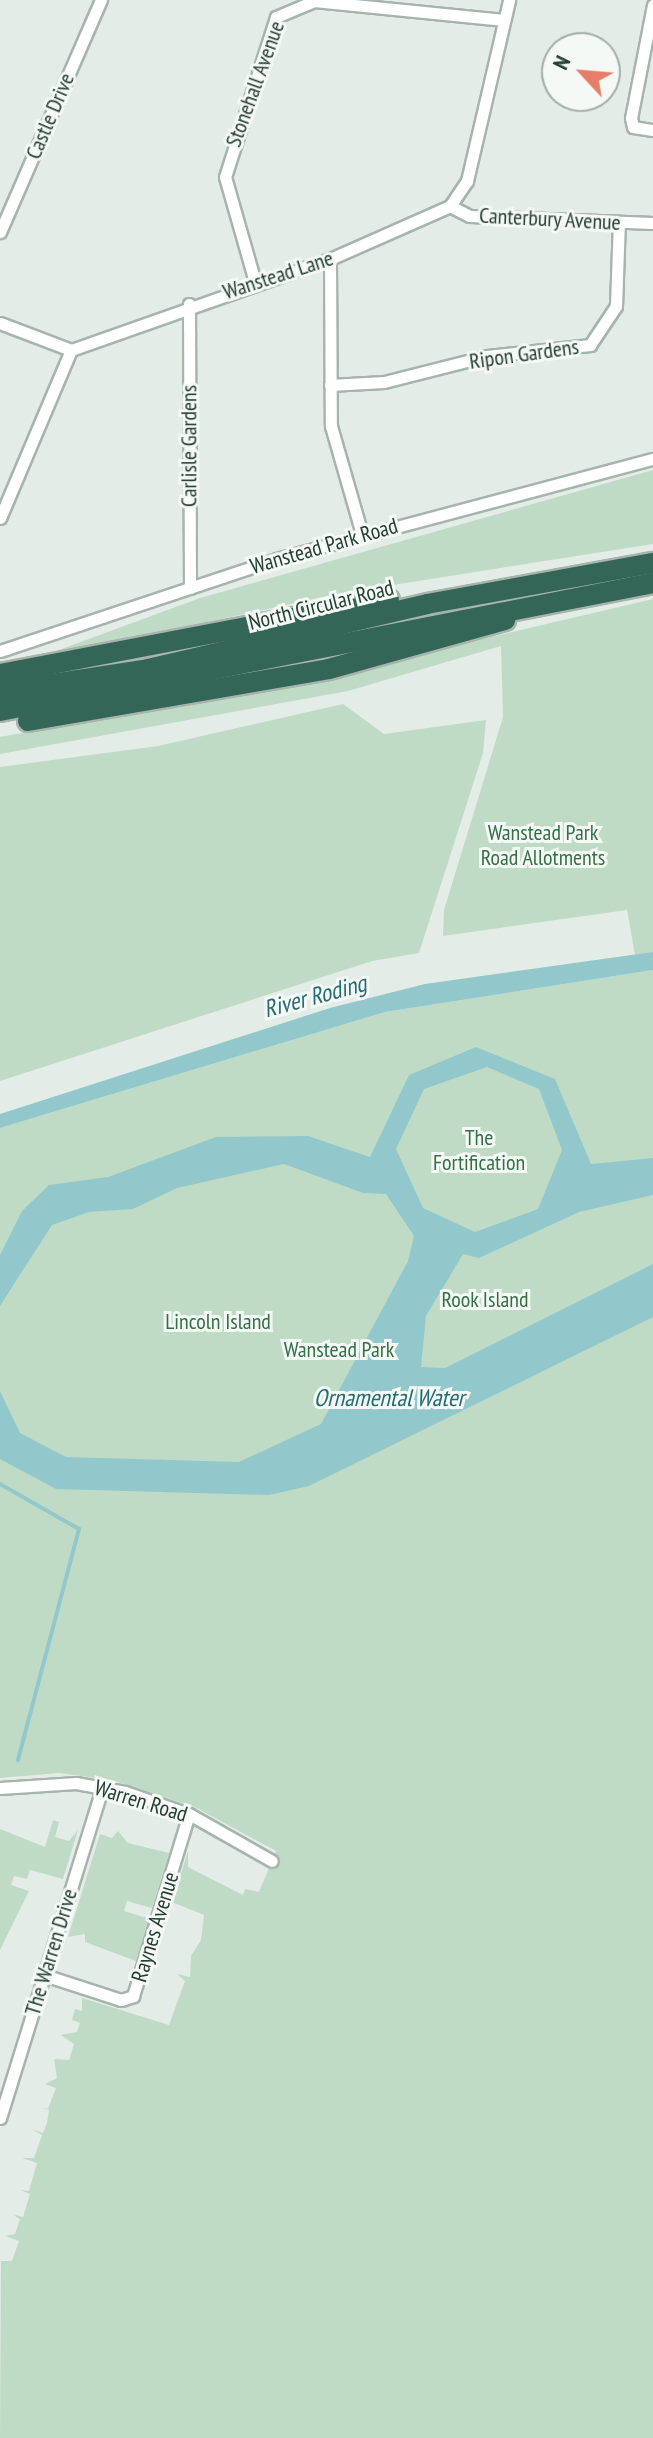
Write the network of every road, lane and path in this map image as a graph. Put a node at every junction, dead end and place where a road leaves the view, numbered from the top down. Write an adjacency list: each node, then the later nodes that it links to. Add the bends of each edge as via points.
1 (101, 0): 9 (street, Castle Drive)
2 (509, 0): 4 (street)
3 (653, 5): 5 (street, via 631,118 633,127)
4 (504, 20): 6 (street, via 467,181); 11 (street, Stonehall Avenue, via 314,1 276,17 225,177)
5 (653, 130)
6 (450, 206): 7 (street, Canterbury Avenue, via 470,216); 10 (street, Wanstead Lane)
7 (619, 222): 8 (street, Canterbury Avenue); 15 (street, Ripon Gardens, via 616,306 590,345 487,356 384,382)
8 (653, 223)
9 (0, 232)
10 (330, 259): 11 (street, Wanstead Lane); 15 (street)
11 (255, 282): 12 (street, Wanstead Lane)
12 (189, 304): 14 (street, Wanstead Lane); 22 (street, Carlisle Gardens)
13 (0, 323): 14 (street)
14 (71, 350): 17 (street)
15 (330, 385): 18 (street, via 331,426)
16 (653, 459): 18 (street, Wanstead Park Road)
17 (0, 518)
18 (362, 534): 22 (street, Wanstead Park Road)
19 (653, 563): 20 (highway, North Circular Road)
20 (581, 574): 25 (highway, via 418,595); 26 (highway, North Circular Road, via 162,666)
21 (653, 583): 23 (highway, North Circular Road)
22 (190, 588): 24 (street, Wanstead Park Road)
23 (570, 596): 27 (highway, North Circular Road, via 150,687); 28 (highway, via 329,669)
24 (0, 651)
25 (0, 674)
26 (0, 692)
27 (0, 711)
28 (0, 724)
29 (103, 1786): 30 (street, Warren Road); 31 (street, Warren Road); 33 (street, The Warren Drive)
30 (0, 1788)
31 (189, 1814): 32 (street, Warren Road); 33 (street, Raynes Avenue, via 133,1996 121,2000)
32 (272, 1861)
33 (44, 1975): 34 (street, The Warren Drive)
34 (0, 2118)

